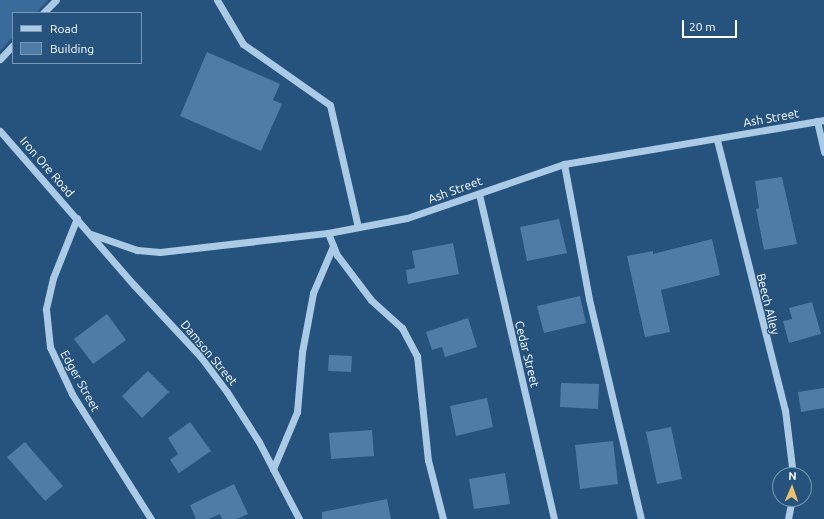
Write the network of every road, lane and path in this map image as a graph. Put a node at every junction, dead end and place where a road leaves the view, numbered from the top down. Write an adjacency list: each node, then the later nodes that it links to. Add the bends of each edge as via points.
1 (56, 0): 3 (street)
2 (217, 0): 13 (street, via 243,44 330,105)
3 (44, 12)
4 (12, 46): 5 (street)
5 (0, 59)
6 (820, 121): 8 (street, Ash Street); 9 (street)
7 (0, 131): 12 (street, Iron Ore Road)
8 (717, 140): 10 (street, Ash Street); 17 (street, Beech Alley, via 785,410)
9 (824, 152)
10 (564, 164): 11 (street, Ash Street); 24 (street, via 589,299)
11 (479, 194): 13 (street, Ash Street, via 407,218); 23 (street, Cedar Street)
12 (77, 218): 15 (street, Damson Street); 20 (street, Edger Street, via 53,278 46,309 50,347 72,394)
13 (358, 228): 14 (street, Ash Street)
14 (328, 233): 15 (street, Ash Street, via 160,252 137,250); 16 (street)
15 (91, 234): 18 (street, Damson Street, via 200,356 227,392)
16 (333, 246): 18 (street, via 313,293 302,352 297,412); 22 (street, via 337,255 372,300 402,328 417,356 428,460)
17 (792, 467)
18 (273, 469): 21 (street, Damson Street)
19 (790, 507): 25 (street)
20 (151, 519)
21 (299, 519)
22 (443, 519)
23 (554, 519)
24 (641, 519)
25 (788, 519)

